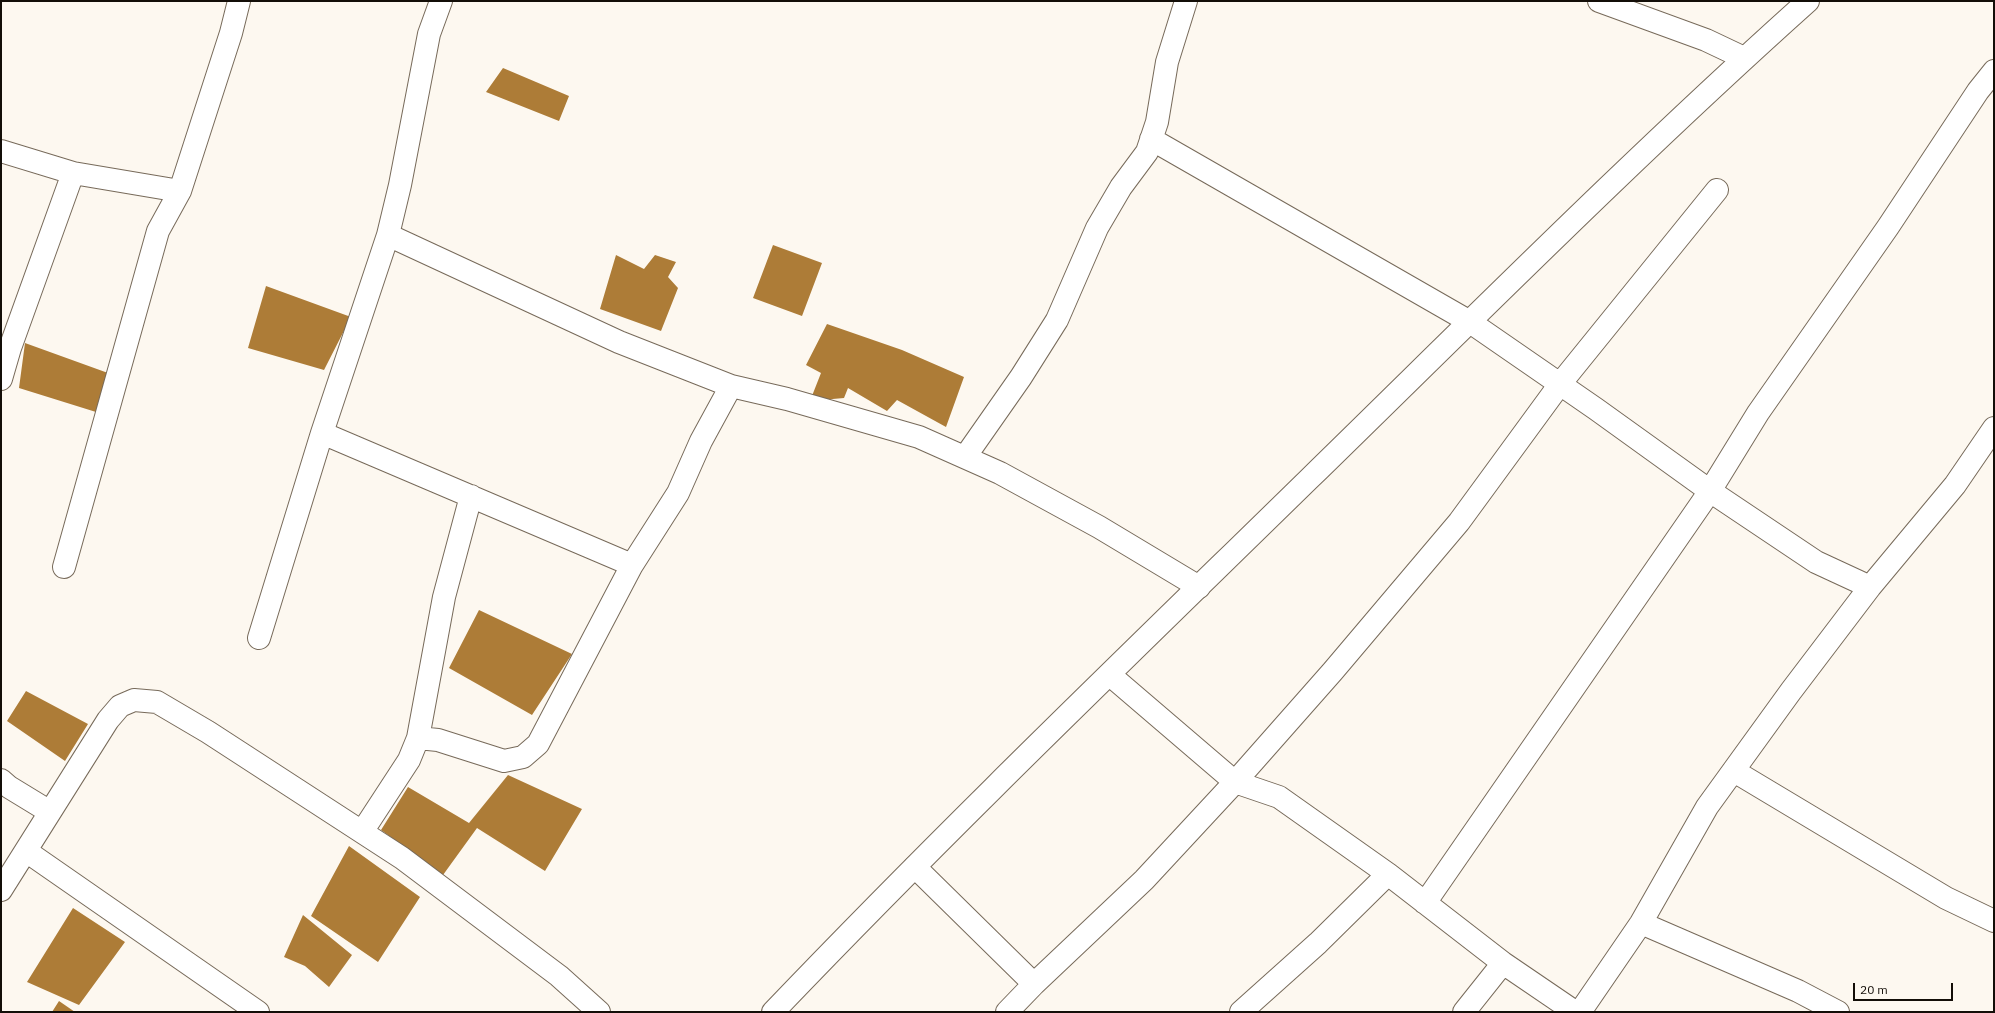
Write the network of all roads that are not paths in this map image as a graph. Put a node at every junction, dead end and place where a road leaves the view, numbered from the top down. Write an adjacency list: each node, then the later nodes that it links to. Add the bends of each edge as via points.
1 (239, 1): 12 (street)
2 (441, 1): 13 (street, via 429,34)
3 (1186, 1): 8 (street, via 1167,62 1157,122)
4 (1599, 1): 6 (street, via 1706,40)
5 (1808, 1): 6 (street)
6 (1744, 58): 14 (street)
7 (1994, 71): 21 (street, via 1758,413)
8 (1151, 139): 14 (street); 20 (street, via 1147,152 1121,187 1097,228 1056,320 1021,377)
9 (1, 152): 10 (street)
10 (73, 173): 12 (street); 15 (street)
11 (1717, 190): 16 (street)
12 (180, 191): 24 (street, via 158,231)
13 (388, 235): 17 (street, via 619,342); 19 (street)
14 (1470, 322): 16 (street); 25 (street)
15 (1, 379)
16 (1560, 384): 21 (street); 32 (street, via 1459,522)
17 (731, 386): 20 (street, via 788,399 919,437); 23 (street, via 701,441 678,493)
18 (1994, 428): 26 (street, via 1955,485)
19 (322, 432): 22 (street); 27 (street)
20 (966, 457): 25 (street, via 1000,472 1099,527)
21 (1710, 491): 26 (street, via 1816,562); 39 (street)
22 (471, 496): 23 (street); 29 (street, via 444,597)
23 (632, 565): 29 (street, via 538,744 523,756 504,761 438,740)
24 (64, 568)
25 (1199, 587): 28 (street)
26 (1870, 587): 30 (street)
27 (259, 638)
28 (1110, 674): 32 (street); 36 (street)
29 (418, 738): 34 (street, via 410,760)
30 (1734, 771): 40 (street, via 1946,898); 41 (street, via 1707,806)
31 (1, 780): 33 (street)
32 (1235, 782): 37 (street, via 1278,797); 43 (street, via 1144,880)
33 (50, 812): 34 (street, via 108,720 120,706 134,700 157,702); 35 (street)
34 (362, 832): 45 (street, via 402,858 559,976)
35 (26, 850): 38 (street); 44 (street)
36 (915, 866): 43 (street); 46 (street)
37 (1388, 874): 39 (street); 48 (street, via 1318,943)
38 (1, 890)
39 (1426, 903): 42 (street)
40 (1994, 921)
41 (1641, 923): 51 (street); 52 (street, via 1798,991)
42 (1503, 963): 49 (street); 50 (street)
43 (1034, 984): 47 (street)
44 (258, 1012)
45 (600, 1012)
46 (773, 1012)
47 (1007, 1012)
48 (1241, 1012)
49 (1464, 1012)
50 (1575, 1012)
51 (1580, 1012)
52 (1838, 1012)

